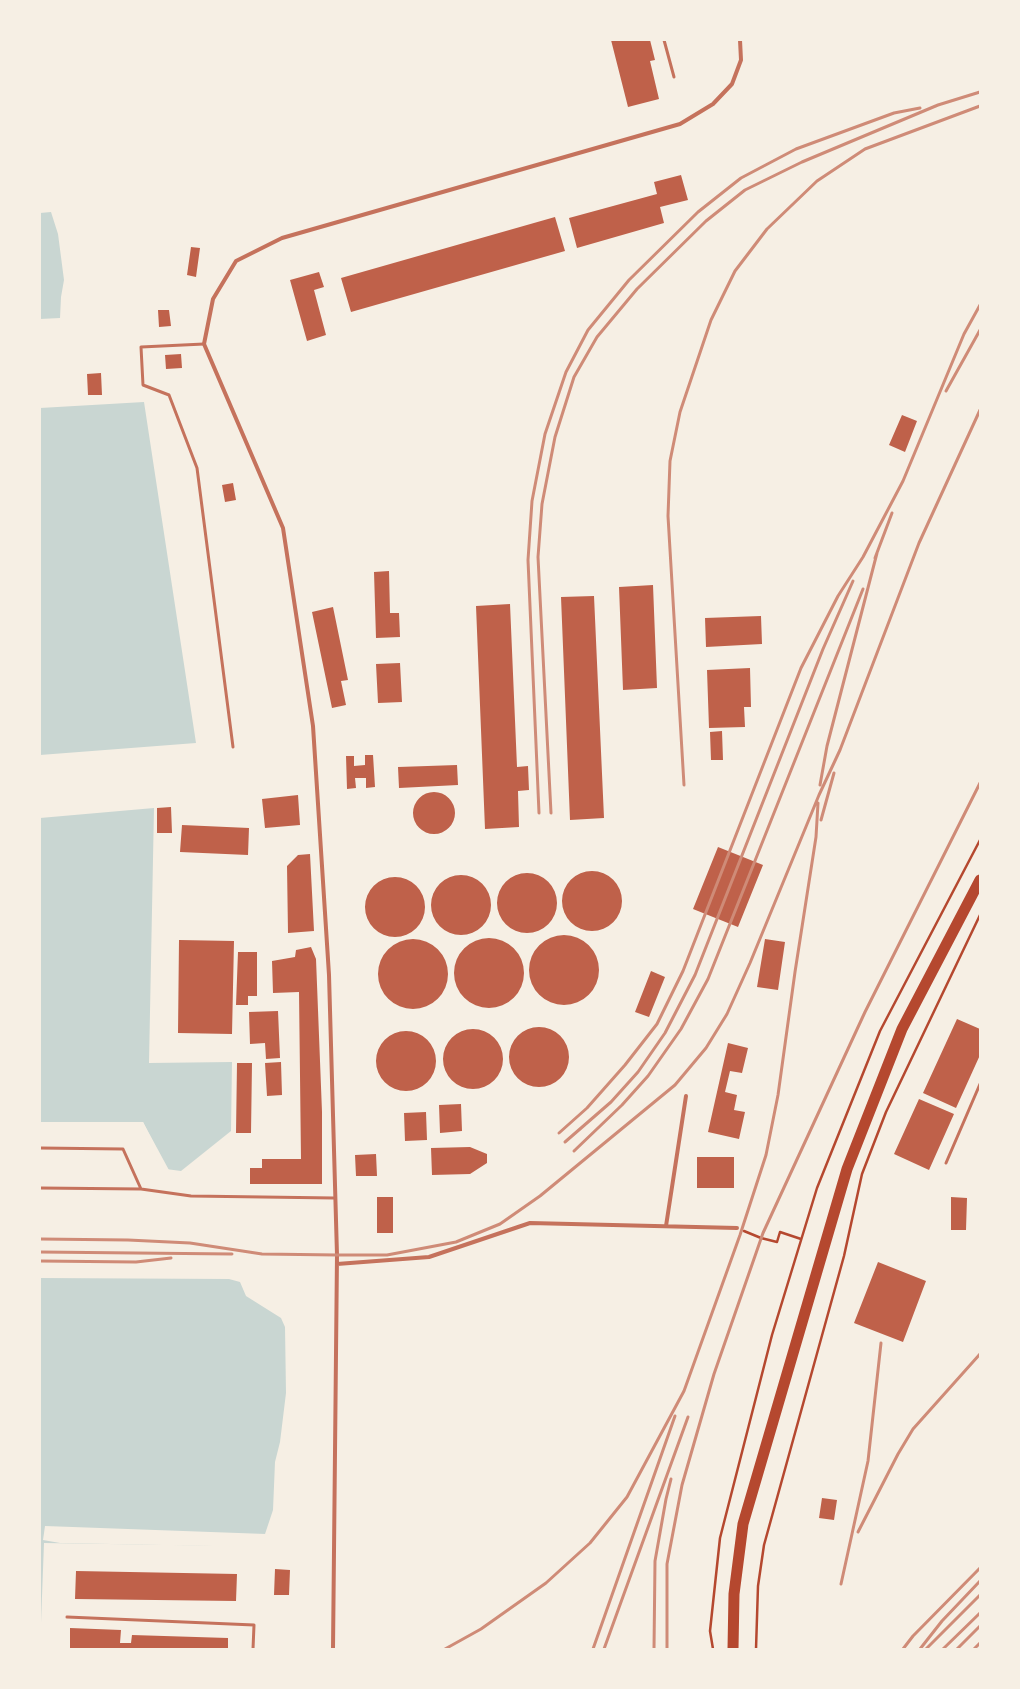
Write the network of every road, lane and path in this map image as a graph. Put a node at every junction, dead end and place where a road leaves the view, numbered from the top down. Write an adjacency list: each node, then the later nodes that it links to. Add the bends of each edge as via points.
1 (664, 40): 3 (lane)
2 (740, 40): 4 (street, via 741,60 732,84 713,104 680,124 282,238 236,261 213,299)
3 (674, 77)
4 (204, 344): 5 (lane, via 141,348 143,385 169,396 197,468); 14 (street, via 283,528 313,726 329,975)
5 (233, 747)
6 (980, 880): 22 (highway, via 902,1030 847,1169 743,1524 734,1594)
7 (980, 915): 23 (path, via 886,1112 862,1174 844,1256 764,1545 758,1586)
8 (980, 1084): 11 (lane)
9 (686, 1096): 15 (street)
10 (40, 1148): 13 (lane, via 123,1149)
11 (946, 1163)
12 (40, 1188): 13 (lane)
13 (141, 1189): 14 (lane, via 191,1196)
14 (334, 1198): 18 (street)
15 (666, 1226): 16 (street); 18 (street, via 530,1223 429,1257)
16 (737, 1228): 17 (path, via 777,1242 780,1232)
17 (801, 1239)
18 (337, 1264): 21 (street)
19 (67, 1617): 20 (lane, via 254,1625)
20 (253, 1649)
21 (333, 1649)
22 (733, 1649)
23 (756, 1649)

